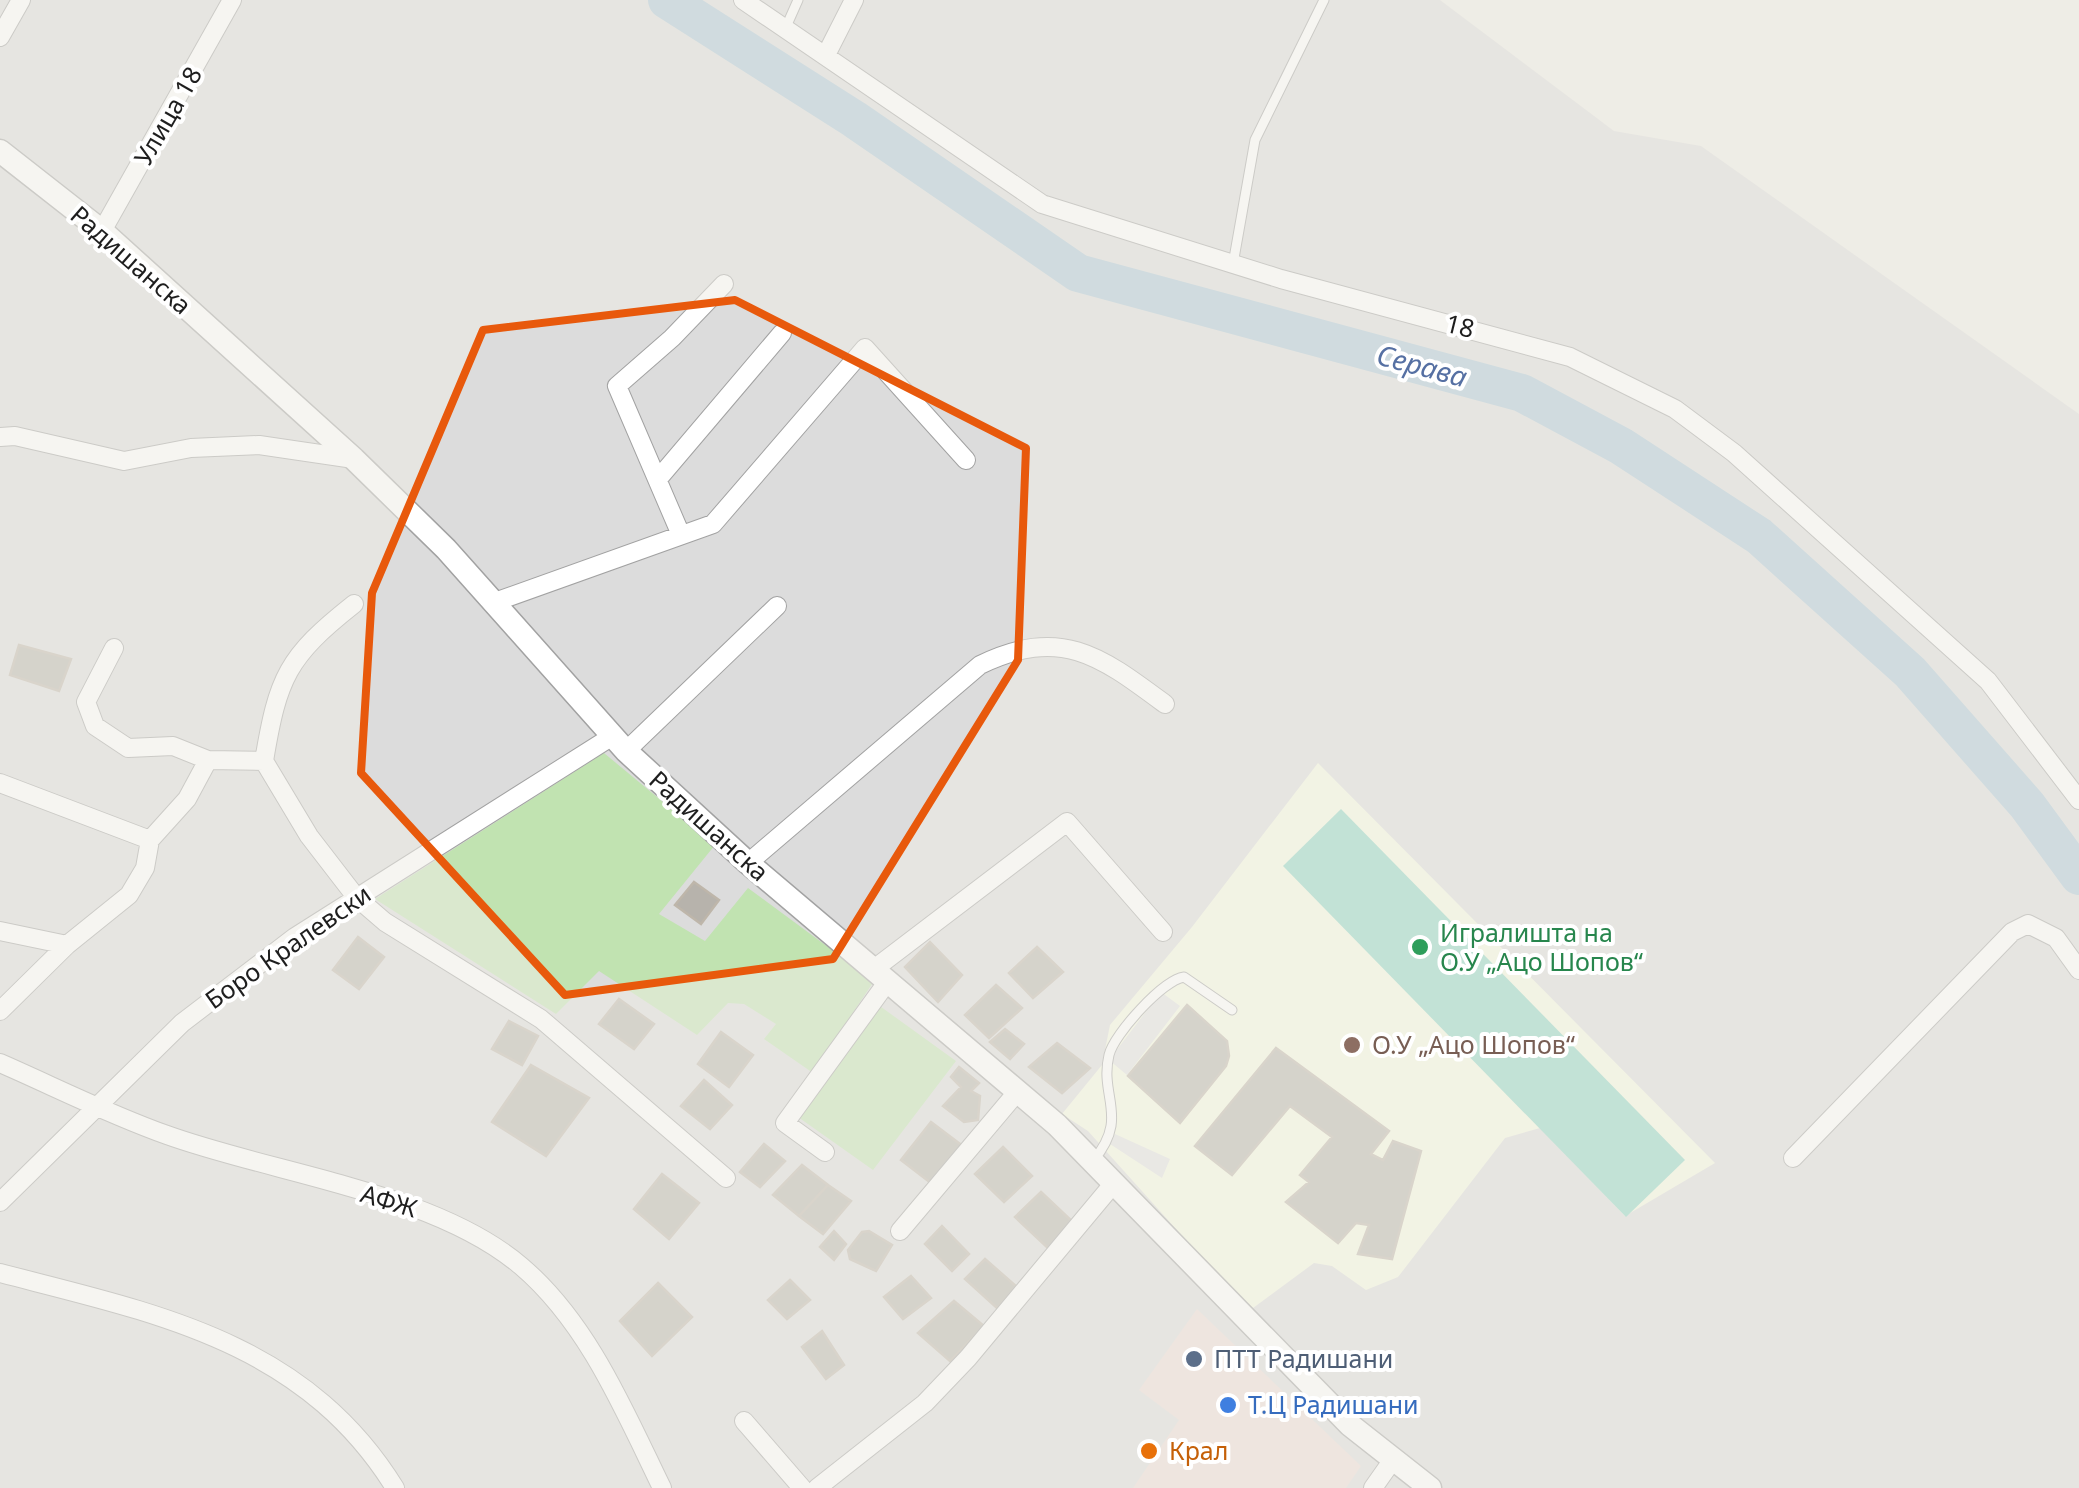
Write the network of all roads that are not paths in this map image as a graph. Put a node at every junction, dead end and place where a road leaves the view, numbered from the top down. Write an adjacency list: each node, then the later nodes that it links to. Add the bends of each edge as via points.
1 (21, 0): 8 (street)
2 (232, 0): 11 (street, Улица 18)
3 (743, 0): 7 (street, 18)
4 (798, 0): 7 (lane)
5 (854, 0): 9 (street)
6 (1324, 0): 12 (lane, via 1255,140)
7 (786, 28): 9 (street, 18)
8 (0, 37)
9 (826, 55): 12 (street, 18, via 1042,204)
10 (0, 151): 11 (street, Радишанска)
11 (102, 231): 16 (street, Радишанска)
12 (1233, 264): 29 (street, 18, via 1570,357 1689,418 1988,682)
13 (724, 284): 18 (street, via 616,386)
14 (782, 333): 18 (street)
15 (0, 436): 16 (street, via 124,462 191,448 259,445)
16 (354, 459): 20 (street, Радишанска)
17 (966, 460): 19 (street, via 865,348 712,524)
18 (658, 478): 19 (street)
19 (680, 535): 20 (street)
20 (492, 603): 25 (street, Радишанска)
21 (354, 604): 27 (street, via 290,664 276,694)
22 (777, 606): 25 (street, Боро Кралевски)
23 (114, 648): 26 (street, via 86,702 96,726 128,748 173,746)
24 (1165, 704): 31 (street, via 1109,663 1082,652 1015,648 980,665)
25 (618, 744): 31 (street, Радишанска); 32 (street, Боро Кралевски)
26 (208, 760): 27 (street); 30 (street, via 187,799)
27 (264, 761): 32 (street)
28 (0, 783): 30 (street)
29 (2079, 800)
30 (150, 840): 35 (street, via 145,868 129,895)
31 (748, 863): 37 (street, Радишанска)
32 (356, 897): 42 (street, Боро Кралевски, via 182,1023); 46 (street, via 542,1018)
33 (0, 930): 35 (street)
34 (1163, 932): 37 (street, via 1067,822)
35 (67, 946): 39 (street)
36 (2079, 970): 44 (street, via 2046,929 2028,924 2012,932)
37 (881, 975): 41 (street, Радишанска); 43 (street, via 785,1123)
38 (1232, 1010): 45 (lane, via 1184,977 1160,987 1110,1050 1110,1133)
39 (0, 1011)
40 (0, 1062): 42 (street, АФЖ)
41 (1018, 1091): 45 (street, Радишанска); 49 (street)
42 (97, 1106): 48 (street, Боро Кралевски); 54 (street, АФЖ, via 168,1135 400,1203 484,1239 522,1267 584,1336)
43 (825, 1152)
44 (1793, 1158)
45 (1093, 1160): 47 (street, Радишанска)
46 (726, 1178)
47 (1114, 1182): 52 (street, Радишанска); 56 (street, via 946,1380)
48 (0, 1202)
49 (900, 1231)
50 (0, 1272): 53 (street, via 148,1309 250,1353 322,1403)
51 (744, 1421): 55 (street)
52 (1392, 1461): 57 (street); 58 (street, Радишанска)
53 (395, 1488)
54 (662, 1488)
55 (802, 1488)
56 (817, 1488)
57 (1373, 1488)
58 (1430, 1488)

